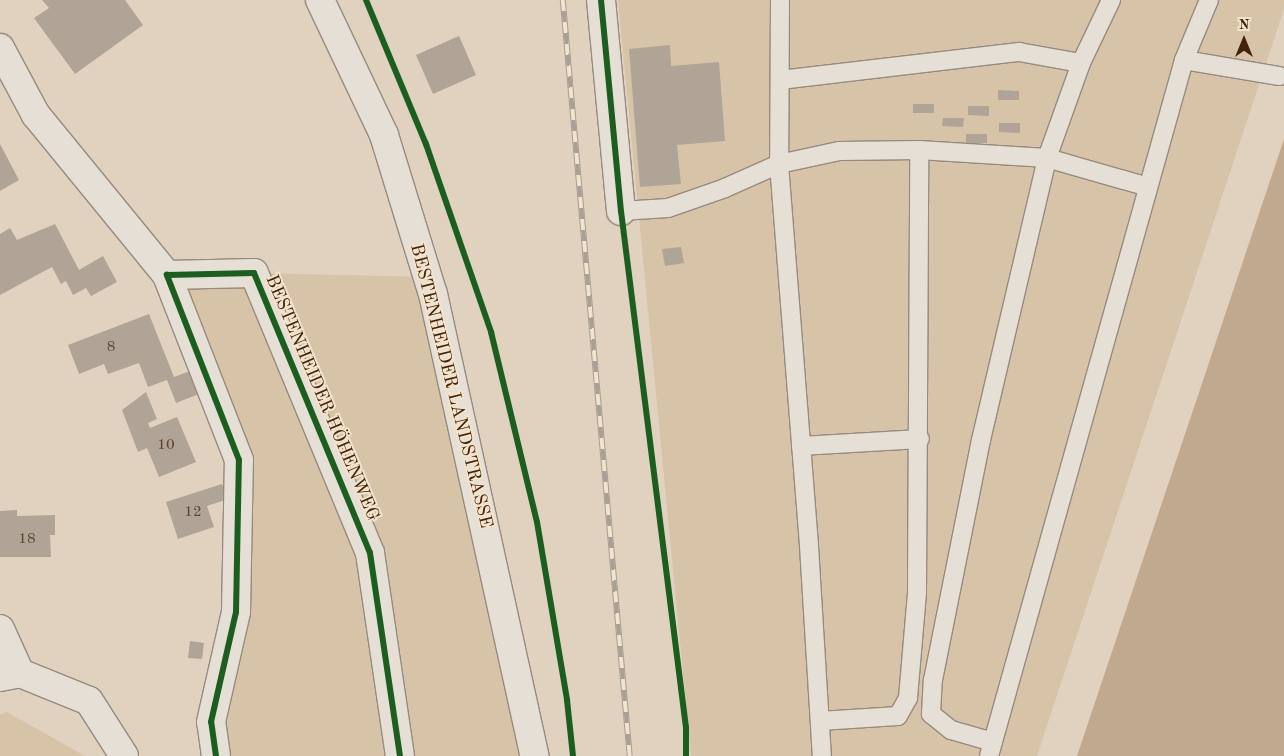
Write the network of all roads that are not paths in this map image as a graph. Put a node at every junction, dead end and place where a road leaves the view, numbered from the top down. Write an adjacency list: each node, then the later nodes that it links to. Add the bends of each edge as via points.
1 (320, 0): 26 (street, BESTENHEIDER LANDSTRASSE, via 384,135 433,294)
2 (601, 0): 15 (street)
3 (780, 0): 10 (lane)
4 (1111, 0): 8 (lane)
5 (1209, 0): 7 (lane)
6 (0, 48): 16 (street, via 36,115)
7 (1184, 60): 9 (lane); 14 (lane)
8 (1081, 63): 10 (lane, via 1019,52); 12 (lane)
9 (1280, 76)
10 (780, 80): 13 (lane)
11 (919, 150): 12 (lane); 13 (lane, via 839,151); 17 (lane)
12 (1047, 158): 14 (lane); 22 (lane, via 981,440 933,680 932,714 951,730)
13 (779, 164): 15 (lane, via 668,208); 18 (lane)
14 (1148, 186): 22 (lane)
15 (621, 211)
16 (167, 275): 24 (street, via 239,460 236,612 211,722); 25 (street, BESTENHEIDER HÖHENWEG, via 254,274 370,553)
17 (920, 439): 18 (lane); 21 (lane, via 917,592 908,698 898,716)
18 (801, 446): 21 (lane)
19 (0, 628): 20 (street)
20 (10, 675): 23 (street, via 88,701)
21 (820, 721): 27 (lane)
22 (991, 749)
23 (124, 756)
24 (216, 756)
25 (400, 756)
26 (535, 756)
27 (822, 756)

